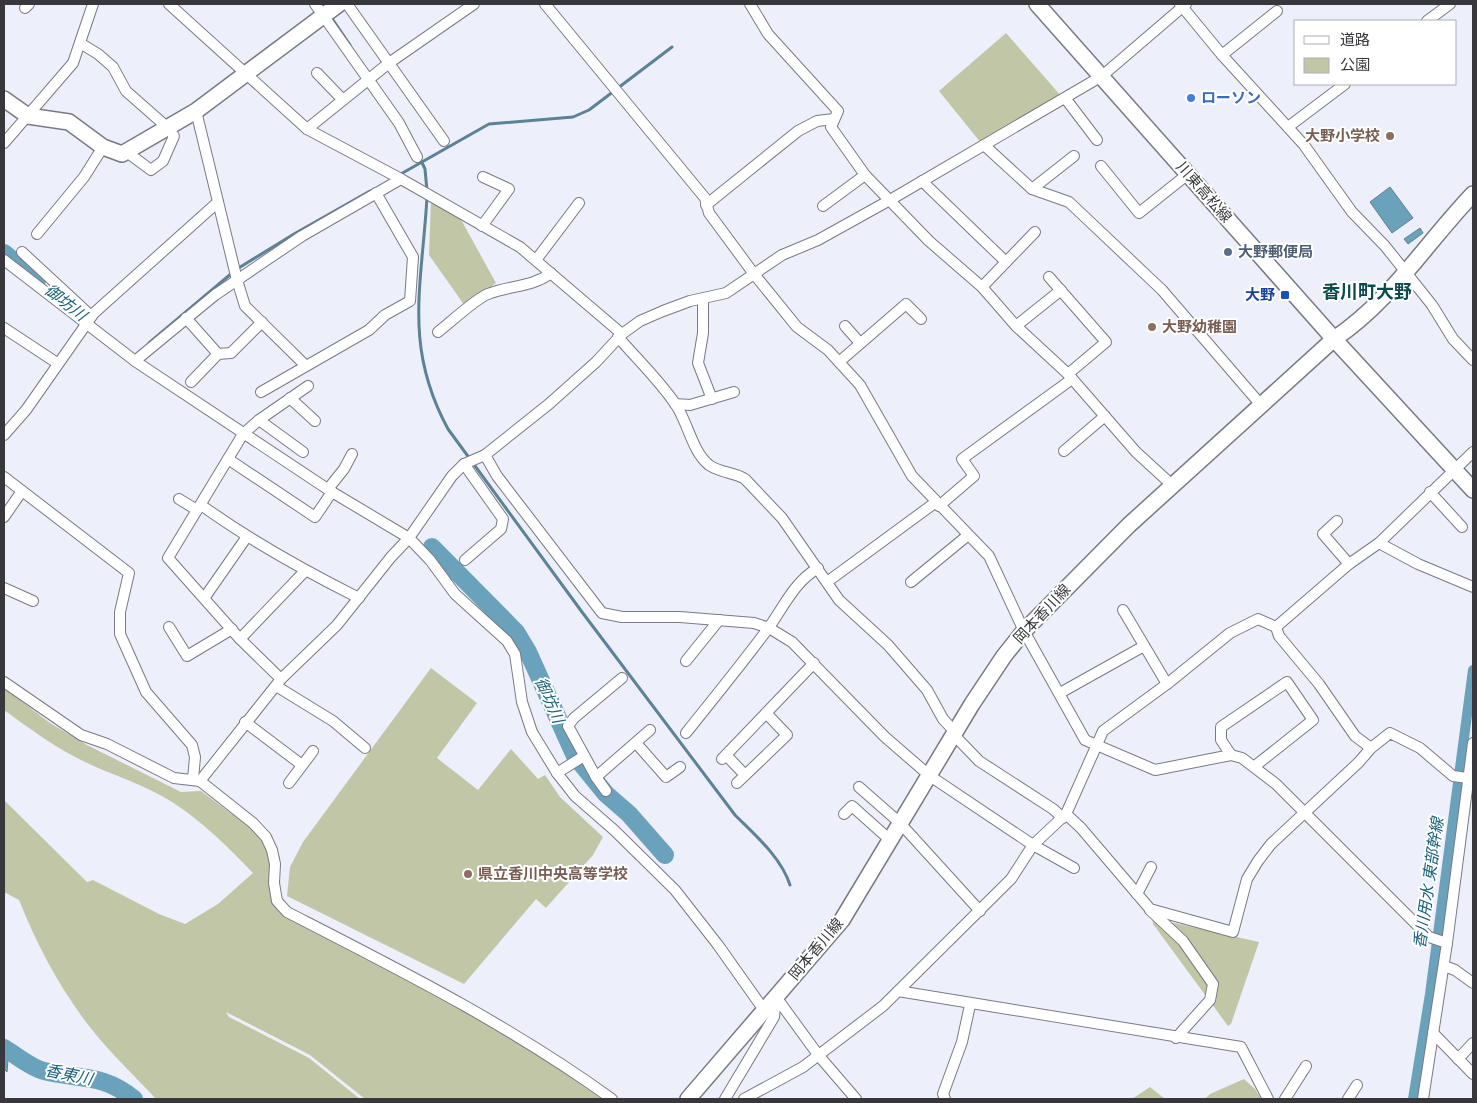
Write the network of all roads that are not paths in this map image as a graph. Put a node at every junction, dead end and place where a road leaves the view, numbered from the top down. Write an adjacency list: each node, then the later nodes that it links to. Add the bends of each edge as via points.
1 (93, 4): 16 (street)
2 (168, 4): 20 (street)
3 (339, 4): 12 (main road)
4 (347, 4): 18 (street)
5 (474, 4): 18 (street)
6 (545, 4): 53 (street, via 705,198)
7 (750, 4): 29 (street, via 768,34 838,111)
8 (1036, 4): 21 (main road, 川東高松線)
9 (1431, 4): 14 (street)
10 (1450, 4): 14 (street)
11 (1183, 5): 17 (street); 21 (street)
12 (320, 10): 20 (main road); 22 (street)
13 (1277, 11): 17 (street)
14 (1439, 12): 15 (street)
15 (1428, 20)
16 (80, 43): 28 (street, via 73,63); 31 (street, via 113,67 126,91)
17 (1222, 55): 30 (street)
18 (389, 63): 22 (street); 34 (street)
19 (317, 73): 26 (street)
20 (245, 74): 27 (main road); 32 (street)
21 (1102, 76): 24 (street); 42 (main road, 川東高松線)
22 (369, 79): 26 (street); 40 (street)
23 (1344, 85): 30 (street)
24 (1065, 98): 33 (street); 36 (street)
25 (4, 99): 28 (main road)
26 (342, 100): 32 (street)
27 (196, 111): 31 (main road); 51 (street)
28 (28, 116): 35 (street); 37 (main road, via 69,122)
29 (834, 119): 43 (street, via 831,127); 53 (street, via 817,121 798,131)
30 (1288, 127): 63 (street, via 1352,212)
31 (168, 128): 38 (main road); 38 (street, via 174,136 163,161 151,170)
32 (307, 129): 45 (street)
33 (1097, 140)
34 (444, 141)
35 (4, 143)
36 (984, 145): 46 (street); 47 (street)
37 (103, 147): 38 (main road); 57 (street)
38 (128, 153)
39 (1074, 156): 47 (street)
40 (417, 158)
41 (1101, 166): 42 (street, via 1139,213)
42 (1188, 174): 79 (main road, 川東高松線)
43 (865, 175): 50 (street); 54 (street)
44 (484, 177): 55 (street, via 509,189)
45 (401, 179): 48 (street); 55 (street)
46 (922, 182): 50 (street); 61 (street)
47 (1032, 189): 95 (street, via 1069,202 1162,290)
48 (376, 193): 66 (street, via 302,236); 86 (street, via 413,256 410,301 384,315 368,330)
49 (1473, 194): 63 (main road, 岡本香川線)
50 (890, 200): 64 (street, via 818,240 782,255); 67 (street, via 929,241)
51 (218, 202): 66 (street); 71 (street)
52 (579, 204): 60 (street)
53 (706, 205): 64 (street)
54 (823, 206)
55 (482, 226): 60 (street)
56 (1035, 232): 61 (street)
57 (37, 234)
58 (22, 252): 71 (street)
59 (4, 260): 71 (street)
60 (536, 260): 62 (street)
61 (1006, 262): 67 (street)
62 (551, 273): 77 (street, via 529,285 487,294); 78 (street)
63 (1406, 273): 79 (main road, 岡本香川線, via 1350,329); 82 (street, via 1432,305 1453,339)
64 (754, 274): 69 (street, via 726,293); 84 (street, via 797,326)
65 (1049, 277): 68 (street)
66 (237, 280): 70 (street); 73 (street, via 246,306)
67 (982, 287): 75 (street)
68 (1061, 290): 75 (street); 87 (street, via 1106,342)
69 (703, 299): 78 (street, via 663,311); 93 (street, via 704,333 698,363)
70 (186, 318): 81 (street); 83 (street)
71 (88, 319): 83 (street); 85 (street)
72 (921, 319): 80 (street, via 906,304)
73 (262, 322): 81 (street, via 231,353); 86 (street)
74 (845, 326): 80 (street)
75 (1016, 326): 87 (street)
76 (4, 328): 85 (street)
77 (438, 332)
78 (620, 335): 94 (street); 105 (street, via 596,362 549,404)
79 (1334, 339): 95 (main road, 岡本香川線); 108 (main road, 川東高松線)
80 (860, 343): 84 (street)
81 (218, 354): 88 (street)
82 (1473, 360)
83 (135, 361): 99 (street)
84 (839, 362): 116 (street, via 860,385 912,476)
85 (57, 363): 100 (street, via 26,410)
86 (306, 365): 90 (street)
87 (1070, 376): 96 (street); 116 (street, via 962,459 974,476)
88 (191, 382)
89 (308, 386): 92 (street)
90 (261, 392)
91 (734, 392): 93 (street)
92 (290, 398): 97 (street); 98 (street)
93 (712, 398): 94 (street, via 690,405)
94 (675, 404): 127 (street, via 687,422 703,459 710,466 738,474 745,480 782,518)
95 (1260, 405): 110 (main road, 岡本香川線)
96 (1105, 416): 102 (street); 110 (street, via 1136,452)
97 (259, 420): 99 (street); 101 (street)
98 (315, 421)
99 (243, 434): 106 (street); 111 (street)
100 (4, 435)
101 (303, 452)
102 (1064, 452)
103 (1473, 452): 108 (street)
104 (352, 454): 111 (street)
105 (485, 455): 107 (street); 137 (street, via 497,476 602,613 622,617)
106 (228, 460): 111 (street, via 315,517); 117 (street)
107 (464, 464): 123 (street); 125 (street, via 503,520 501,529)
108 (1455, 470): 112 (main road, 川東高松線); 114 (street)
109 (4, 477): 113 (street)
110 (1172, 485): 142 (main road, 岡本香川線)
111 (330, 490): 123 (street)
112 (1473, 490)
113 (22, 491): 118 (street); 173 (street, via 129,573 120,612 120,634 146,692 192,745)
114 (1430, 492): 120 (street); 124 (street)
115 (179, 499): 117 (street)
116 (937, 504): 121 (street); 129 (street)
117 (199, 508): 122 (street); 133 (street, via 168,558)
118 (4, 517)
119 (1337, 521): 126 (street, via 1323,534)
120 (1462, 528)
121 (967, 536): 130 (street); 142 (street, via 989,556)
122 (246, 538): 128 (street); 133 (street)
123 (409, 538): 134 (street); 168 (street, via 455,594 507,642 515,654 522,702 532,732)
124 (1379, 542): 126 (street); 131 (street, via 1418,564)
125 (466, 560)
126 (1349, 564): 139 (street)
127 (818, 568): 129 (street); 140 (street, via 804,577 792,591)
128 (305, 571): 134 (street); 143 (street)
129 (828, 582): 156 (street, via 839,600 888,645 927,690)
130 (911, 582)
131 (1473, 587)
132 (4, 588): 135 (street)
133 (205, 597): 141 (street)
134 (359, 598): 149 (street, via 337,625)
135 (33, 602)
136 (1123, 610): 144 (street)
137 (719, 620): 140 (street, via 754,623); 145 (street)
138 (169, 627): 141 (street, via 187,656)
139 (1276, 627): 150 (street, via 1258,620 1230,633); 161 (street, via 1279,636 1319,684 1344,721)
140 (769, 628): 146 (street, via 792,642); 155 (street)
141 (232, 629): 143 (street)
142 (1024, 631): 151 (street); 156 (main road, 岡本香川線, via 987,680)
143 (240, 639): 149 (street)
144 (1144, 646): 150 (street); 151 (street)
145 (686, 661)
146 (814, 663): 152 (street); 170 (street, via 885,737)
147 (622, 678): 164 (street, via 568,726)
148 (4, 682): 173 (street, via 81,735 107,744 174,778)
149 (278, 682): 153 (street); 160 (street)
150 (1167, 684): 159 (street, via 1103,730)
151 (1060, 693): 159 (street, via 1079,732)
152 (766, 713): 169 (street, via 787,734); 169 (street, via 724,757)
153 (245, 722): 165 (street); 173 (street)
154 (650, 730): 157 (street)
155 (686, 733)
156 (955, 733): 170 (main road, 岡本香川線); 180 (street, via 978,761)
157 (636, 742): 167 (street, via 666,777); 171 (street)
158 (1473, 743): 172 (street)
159 (1094, 746): 163 (street, via 1155,770); 180 (street)
160 (365, 748)
161 (1371, 748): 172 (street, via 1390,733 1420,748 1453,776); 178 (street)
162 (313, 751): 165 (street)
163 (1231, 755): 166 (street); 166 (street, via 1221,740 1221,727 1287,682 1313,720)
164 (584, 756): 168 (street); 171 (street)
165 (302, 766): 174 (street)
166 (1255, 766): 178 (street)
167 (680, 767)
168 (557, 773): 195 (street, via 575,796 675,890)
169 (745, 775): 175 (street)
170 (930, 776): 181 (main road, 岡本香川線); 183 (street)
171 (596, 777): 177 (street)
172 (1468, 778): 189 (street)
173 (196, 780): 204 (street, via 253,823 266,837 275,864 277,900 287,912 458,1000 560,1062)
174 (289, 783)
175 (737, 783)
176 (859, 787): 181 (street)
177 (606, 791)
178 (1306, 812): 187 (street, via 1271,844 1247,879 1234,932); 189 (street, via 1430,937)
179 (844, 814): 182 (street, via 852,806)
180 (1064, 816): 183 (street); 186 (street, via 1081,828)
181 (900, 823): 182 (main road, 岡本香川線); 188 (street)
182 (890, 840): 193 (main road, 岡本香川線, via 842,920)
183 (1034, 845): 185 (street); 188 (street, via 1011,879)
184 (1151, 867): 186 (street)
185 (1074, 868)
186 (1137, 894): 187 (street)
187 (1150, 909): 197 (street, via 1183,941 1213,984 1210,1000)
188 (980, 911): 192 (street)
189 (1447, 942): 190 (street)
190 (1444, 966): 191 (street); 196 (street)
191 (1473, 983)
192 (898, 991): 194 (street); 199 (street)
193 (776, 997): 195 (main road, 岡本香川線); 199 (street); 206 (street, via 774,1016)
194 (970, 1005): 197 (street); 209 (street, via 962,1042 943,1094)
195 (764, 1010): 205 (main road, 岡本香川線)
196 (1433, 1033): 200 (street); 213 (street)
197 (1176, 1038): 210 (street, via 1241,1047)
198 (1473, 1043): 200 (street)
199 (819, 1056): 207 (street); 208 (street)
200 (1458, 1059): 202 (street)
201 (1306, 1066): 211 (street)
202 (1473, 1074)
203 (1357, 1085): 212 (street)
204 (612, 1099)
205 (688, 1099)
206 (725, 1099)
207 (744, 1099)
208 (856, 1099)
209 (946, 1099)
210 (1268, 1099)
211 (1285, 1099)
212 (1348, 1099)
213 (1423, 1099)

